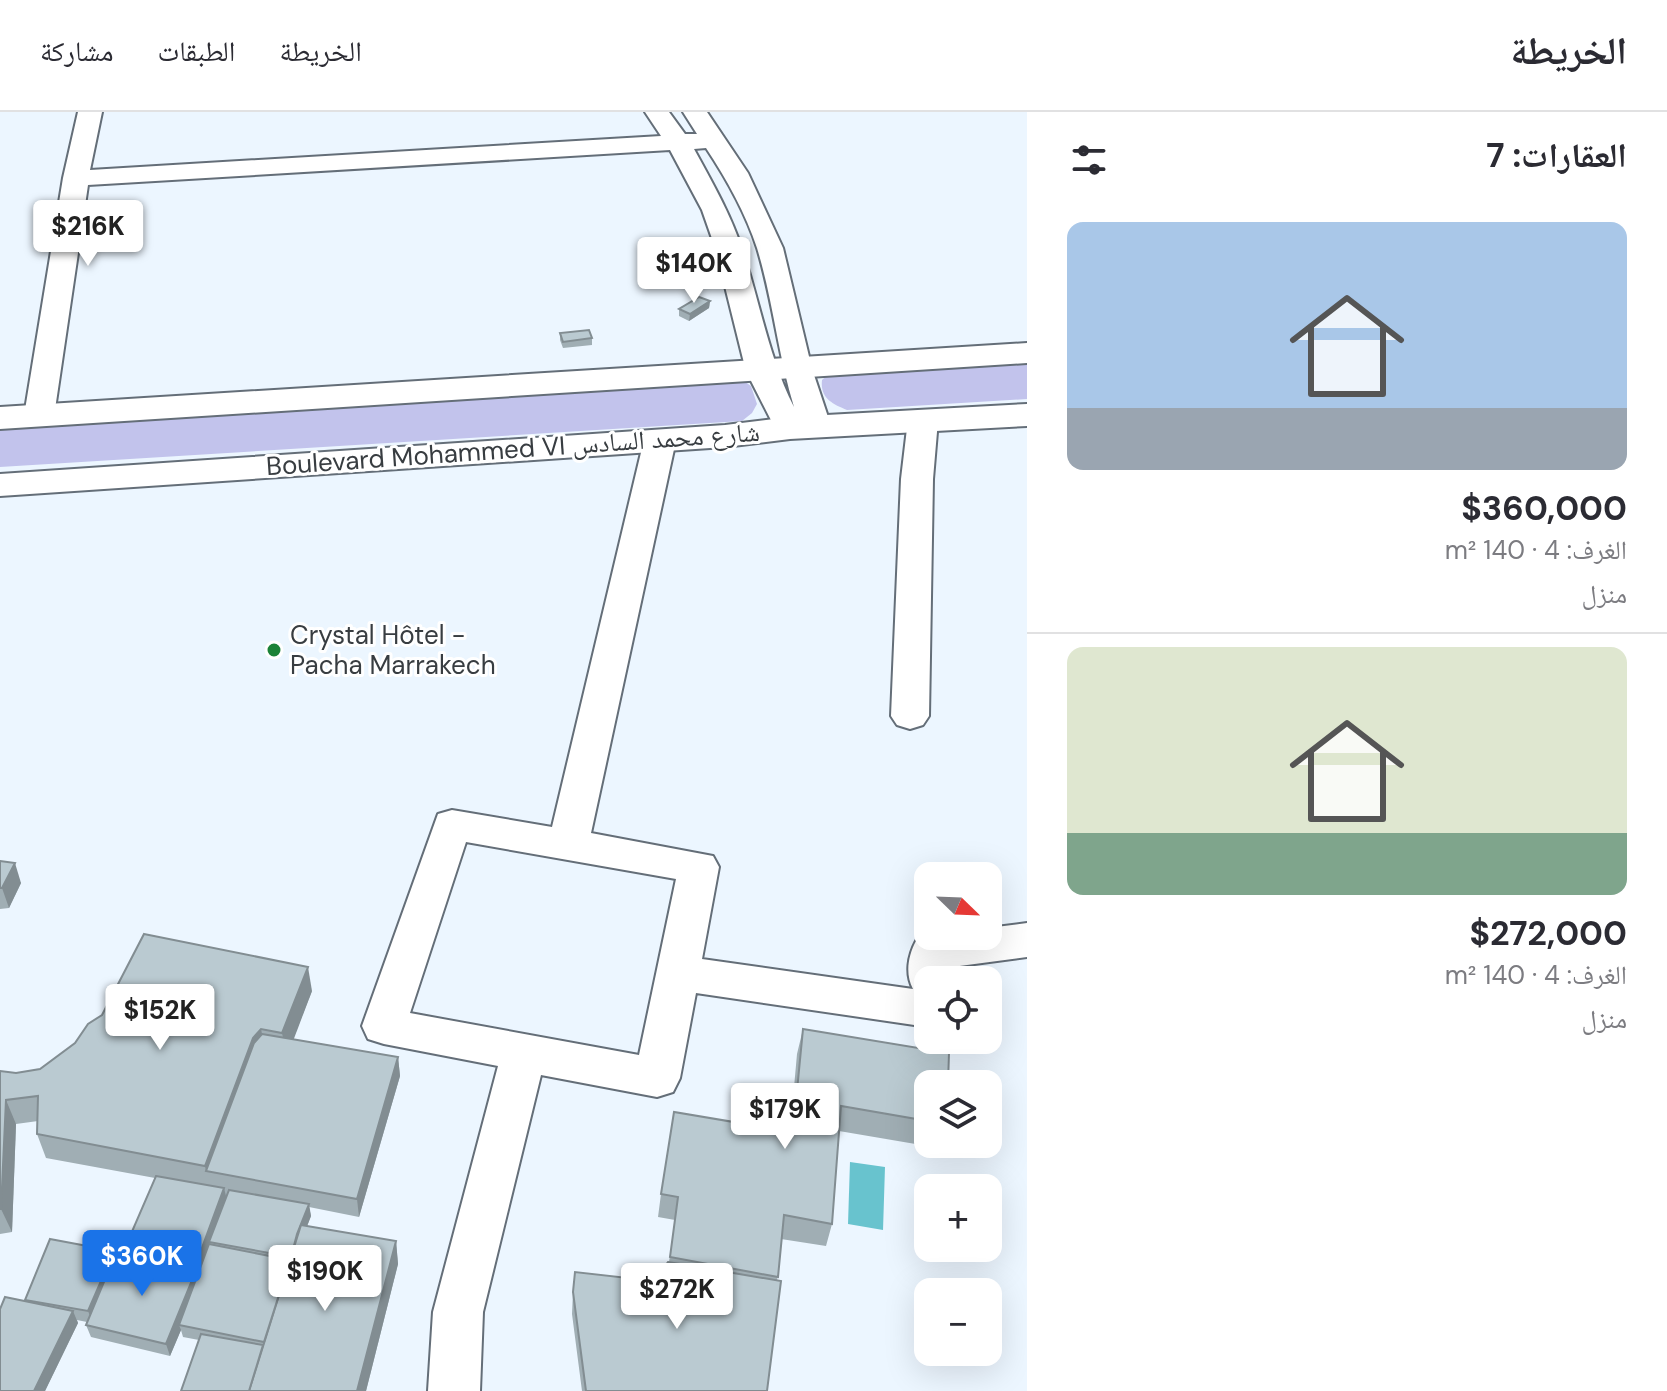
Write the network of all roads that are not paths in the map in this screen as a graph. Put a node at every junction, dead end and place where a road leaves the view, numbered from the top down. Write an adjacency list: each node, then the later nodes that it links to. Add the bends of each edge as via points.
1 (90, 112): 6 (street)
2 (657, 112): 5 (street)
3 (695, 112): 4 (street)
4 (716, 140): 5 (street); 8 (street, via 770,248)
5 (678, 142): 6 (street); 9 (street, via 715,210)
6 (76, 178): 11 (street)
7 (1027, 353): 8 (main road)
8 (797, 369): 9 (main road); 14 (street)
9 (761, 371): 11 (main road); 14 (street)
10 (1027, 415): 13 (main road, Boulevard Mohammed VI شارع محمد السادس)
11 (39, 416): 12 (main road)
12 (0, 418)
13 (923, 420): 14 (main road, Boulevard Mohammed VI شارع محمد السادس); 17 (street)
14 (803, 427): 15 (main road, Boulevard Mohammed VI شارع محمد السادس)
15 (660, 440): 16 (main road, Boulevard Mohammed VI شارع محمد السادس); 18 (street)
16 (0, 485)
17 (910, 716)
18 (568, 845): 21 (street, via 699,867); 23 (street, via 452,825 384,1026)
19 (1027, 940): 20 (street, via 931,953)
20 (931, 966)
21 (678, 973): 22 (street); 23 (street, via 657,1078)
22 (914, 1007)
23 (524, 1053): 24 (street, via 458,1312)
24 (454, 1391)

